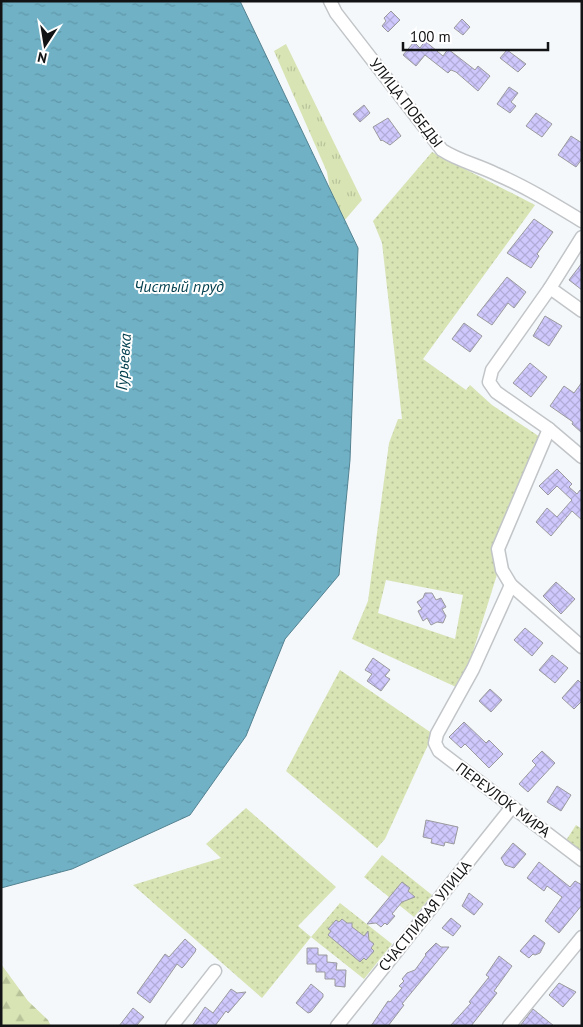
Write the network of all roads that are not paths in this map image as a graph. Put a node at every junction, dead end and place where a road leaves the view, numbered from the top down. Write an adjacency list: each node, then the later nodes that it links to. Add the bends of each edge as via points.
1 (330, 1): 2 (street, УЛИЦА ПОБЕДЫ, via 442,150 529,190)
2 (582, 221)
3 (582, 237): 4 (street)
4 (550, 288): 5 (street); 6 (street, via 492,370 489,382 496,392)
5 (582, 311)
6 (549, 429): 7 (street); 8 (street, via 498,549 502,570)
7 (582, 457)
8 (512, 585): 9 (street); 10 (street, ПЕРЕУЛОК МИРА, via 435,743 439,751)
9 (582, 647)
10 (512, 808): 11 (street, ПЕРЕУЛОК МИРА); 15 (street, СЧАСТЛИВАЯ УЛИЦА)
11 (582, 860)
12 (582, 938): 16 (street)
13 (216, 971): 14 (street)
14 (172, 1026)
15 (337, 1026)
16 (509, 1026)

